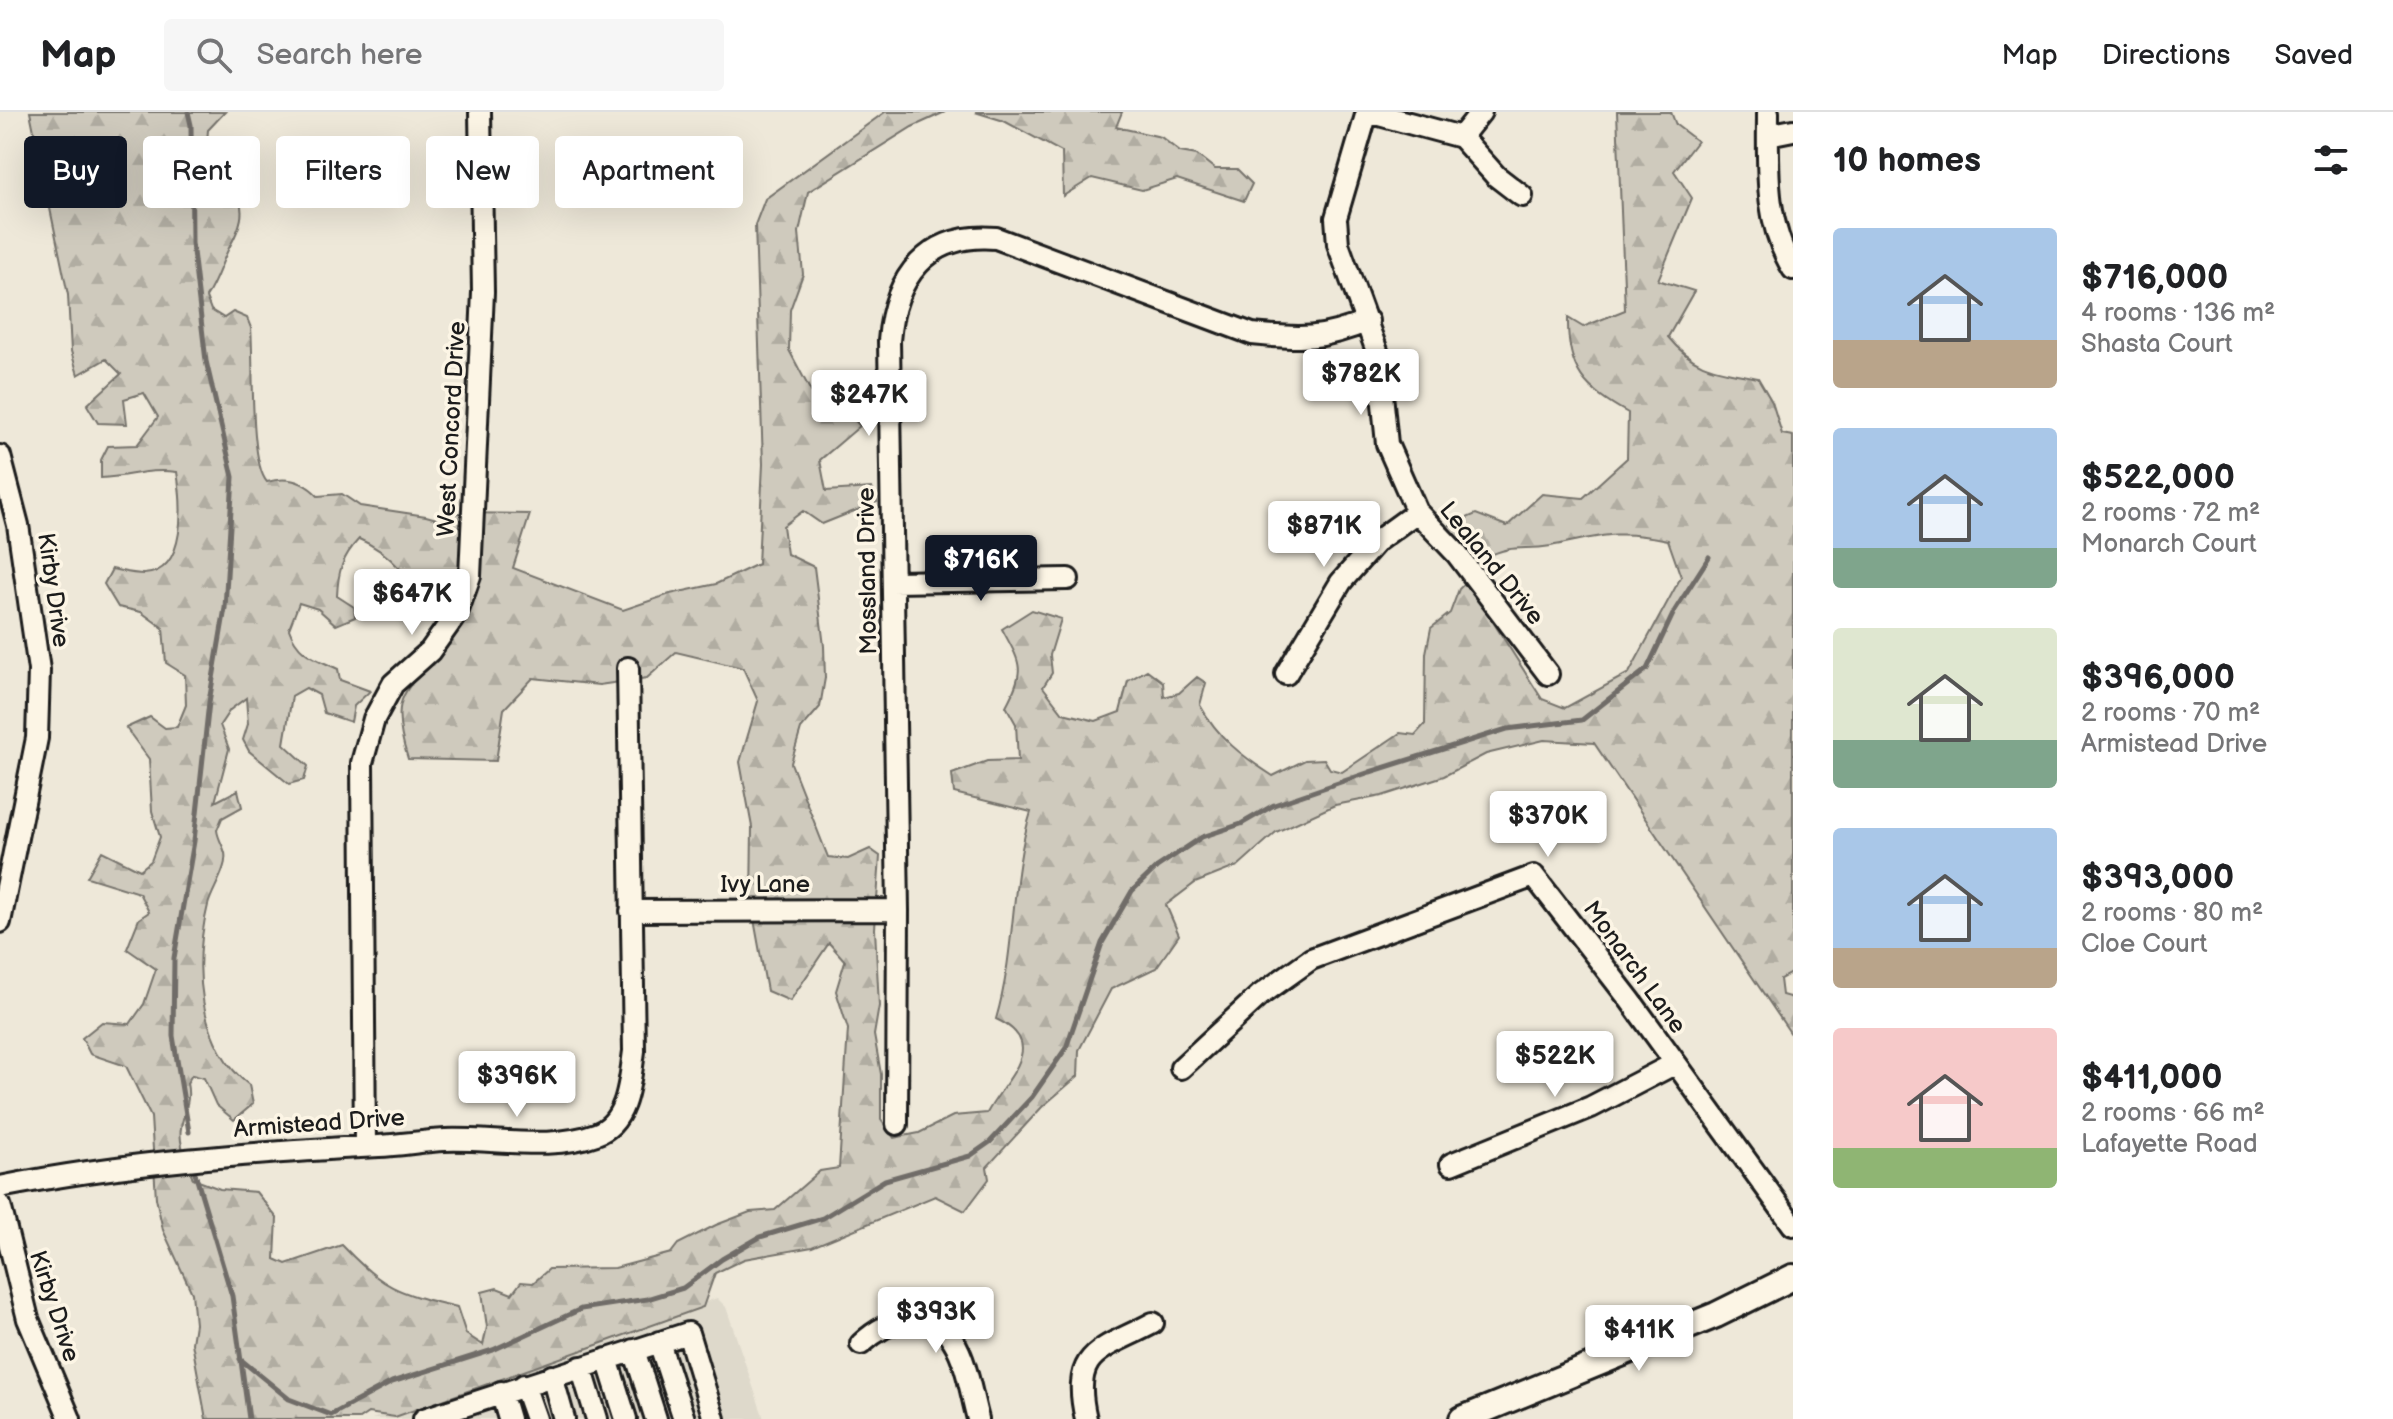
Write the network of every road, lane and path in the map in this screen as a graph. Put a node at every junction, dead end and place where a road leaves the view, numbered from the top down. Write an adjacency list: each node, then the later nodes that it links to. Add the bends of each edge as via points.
1 (480, 112): 25 (street, West Concord Drive, via 483,292 470,576 457,613 430,651 393,684 374,719 362,763)
2 (1367, 112): 7 (street, Lealand Drive); 10 (street, Lealand Drive, via 1336,218 1338,244)
3 (1481, 112): 7 (street)
4 (1768, 112): 6 (street)
5 (1793, 130): 6 (street)
6 (1768, 135): 9 (street, via 1772,215)
7 (1461, 137): 8 (street)
8 (1522, 196)
9 (1793, 269)
10 (1368, 321): 13 (street, Lealand Drive, via 1378,354 1387,444); 15 (street, Mossland Drive, via 1331,336 1252,334 996,238 951,242 929,254 910,271 891,315)
11 (0, 456): 12 (street, Kirby Drive)
12 (3, 492): 21 (street, Kirby Drive, via 20,537 39,670 37,738)
13 (1417, 512): 17 (street, via 1377,541 1341,582); 18 (street, Lealand Drive, via 1456,553)
14 (1068, 579): 15 (street)
15 (893, 582): 19 (street, Mossland Drive)
16 (628, 668): 20 (street, Armistead Drive)
17 (1286, 674)
18 (1548, 674)
19 (898, 910): 20 (street, Ivy Lane); 24 (street, Mossland Drive)
20 (631, 911): 25 (street, Armistead Drive, via 634,1051 628,1095 615,1120 598,1134 565,1141 444,1140)
21 (0, 922)
22 (1674, 1064): 23 (street, Monarch Lane, via 1534,876 1311,959 1259,996); 26 (street, via 1591,1107); 29 (street, Monarch Lane)
23 (1181, 1068)
24 (897, 1124)
25 (365, 1146): 27 (street, Armistead Drive, via 117,1165)
26 (1451, 1164)
27 (0, 1187)
28 (0, 1205): 41 (street, Kirby Drive, via 28,1319)
29 (1793, 1225)
30 (1793, 1277): 53 (main road, via 1716,1315)
31 (1153, 1323): 52 (street, via 1092,1355 1081,1381)
32 (659, 1342): 34 (street); 49 (street); 50 (street, via 688,1333)
33 (861, 1344): 51 (street, via 879,1328 910,1317 943,1327 956,1346)
34 (634, 1350): 35 (street); 48 (street)
35 (607, 1359): 36 (street); 47 (street)
36 (581, 1367): 37 (street); 46 (street)
37 (552, 1376): 38 (street); 45 (street)
38 (524, 1385): 39 (street); 44 (street)
39 (501, 1392): 40 (street); 43 (street)
40 (475, 1410): 42 (street)
41 (62, 1416)
42 (424, 1419)
43 (509, 1419)
44 (536, 1419)
45 (564, 1419)
46 (597, 1419)
47 (626, 1419)
48 (656, 1419)
49 (684, 1419)
50 (714, 1419)
51 (978, 1419)
52 (1086, 1419)
53 (1462, 1419)

